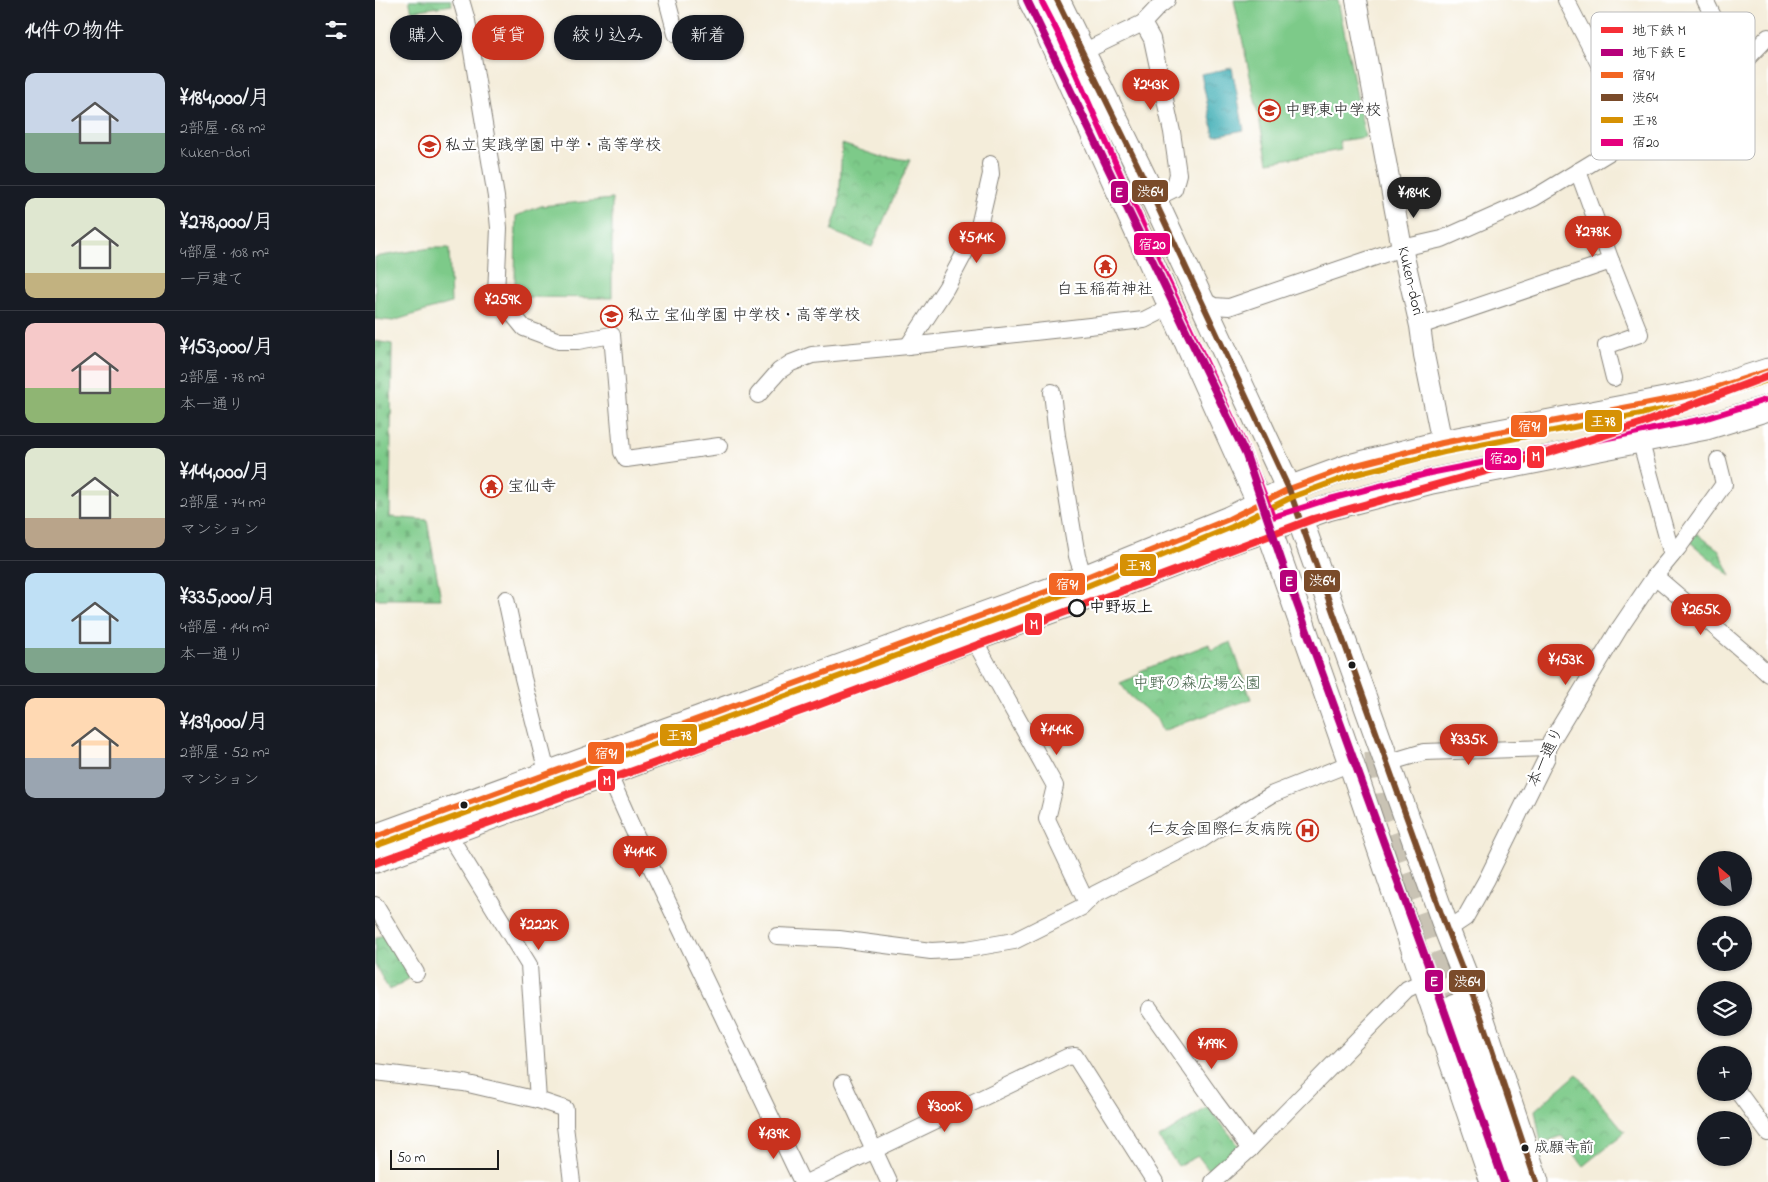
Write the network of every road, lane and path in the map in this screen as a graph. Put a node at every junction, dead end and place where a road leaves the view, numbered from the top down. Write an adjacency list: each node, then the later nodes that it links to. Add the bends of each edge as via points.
1 (461, 0): 36 (street, via 496,197 499,228 496,294 524,328 559,341 612,335 622,452 626,459)
2 (667, 0): 10 (street)
3 (1031, 0): 23 (main road)
4 (1057, 0): 15 (main road)
5 (1167, 0): 11 (street)
6 (1356, 0): 20 (street, Kuken-dori)
7 (1566, 0): 13 (street)
8 (1705, 0): 9 (street)
9 (1711, 12)
10 (672, 19)
11 (1143, 23): 15 (street); 19 (street, via 1151,39 1178,174 1174,188)
12 (1768, 37): 14 (street)
13 (1591, 49)
14 (1755, 50)
15 (1083, 52): 19 (main road)
16 (1595, 160): 18 (street)
17 (990, 164): 25 (street, via 991,174 979,226 946,288)
18 (1578, 170): 20 (street, via 1534,198 1470,228 1442,239); 21 (street)
19 (1154, 199): 22 (main road)
20 (1402, 248): 22 (street, via 1229,307 1214,306); 24 (street, Kuken-dori)
21 (1611, 261): 24 (street); 27 (street, via 1640,334 1606,346)
22 (1201, 299): 32 (main road)
23 (1170, 307): 25 (street, via 1144,320); 33 (main road)
24 (1420, 326): 35 (street, Kuken-dori)
25 (908, 346): 29 (street, via 812,355 779,371)
26 (1768, 371): 30 (main road, via 1696,394)
27 (1614, 378)
28 (1052, 392): 44 (street, via 1077,556)
29 (758, 395)
30 (1631, 407): 34 (street); 35 (main road)
31 (1768, 408): 34 (main road, via 1707,427)
32 (1258, 422): 33 (main road); 38 (main road)
33 (1230, 435): 39 (main road)
34 (1640, 440): 40 (main road, via 1432,481); 42 (street)
35 (1442, 444): 38 (main road, via 1349,467)
36 (719, 446)
37 (1718, 460): 42 (street, 本一通り, via 1724,484)
38 (1289, 490): 39 (main road); 40 (main road)
39 (1260, 504): 41 (main road); 44 (main road)
40 (1300, 518): 41 (main road); 50 (main road)
41 (1268, 528): 46 (main road); 49 (main road)
42 (1673, 555): 43 (street, 本一通り)
43 (1655, 576): 47 (street); 48 (street, 本一通り)
44 (1084, 578): 52 (main road)
45 (506, 599): 52 (street)
46 (973, 638): 51 (main road); 56 (street, via 1055,786 1047,819 1083,895)
47 (1768, 674)
48 (1547, 748): 50 (street, via 1424,752); 58 (street, 本一通り, via 1547,757 1487,879 1465,918)
49 (1351, 763): 56 (street, via 1273,794 1201,840); 61 (main road)
50 (1387, 763): 58 (main road)
51 (608, 773): 52 (main road); 72 (street)
52 (550, 784): 53 (main road); 54 (main road)
53 (447, 832): 55 (main road); 66 (street, via 529,965)
54 (375, 837)
55 (375, 860)
56 (1089, 899): 59 (street, via 1083,907 1013,941 967,949 931,951 839,939)
57 (375, 905): 60 (street)
58 (1447, 930): 63 (main road)
59 (777, 936)
60 (416, 973)
61 (1424, 981): 63 (main road); 69 (street, via 1407,989)
62 (1149, 1009): 69 (street)
63 (1461, 1023): 77 (main road); 78 (highway); 79 (main road)
64 (375, 1072): 66 (street, via 464,1083)
65 (843, 1082): 70 (street)
66 (538, 1100): 71 (street, via 565,1109)
67 (1745, 1101): 68 (street)
68 (1768, 1133)
69 (1250, 1149): 76 (street)
70 (875, 1150): 73 (street); 74 (street); 75 (street, via 1075,1056)
71 (572, 1182)
72 (802, 1182)
73 (808, 1182)
74 (889, 1182)
75 (1155, 1182)
76 (1213, 1182)
77 (1493, 1182)
78 (1518, 1182)
79 (1536, 1182)

